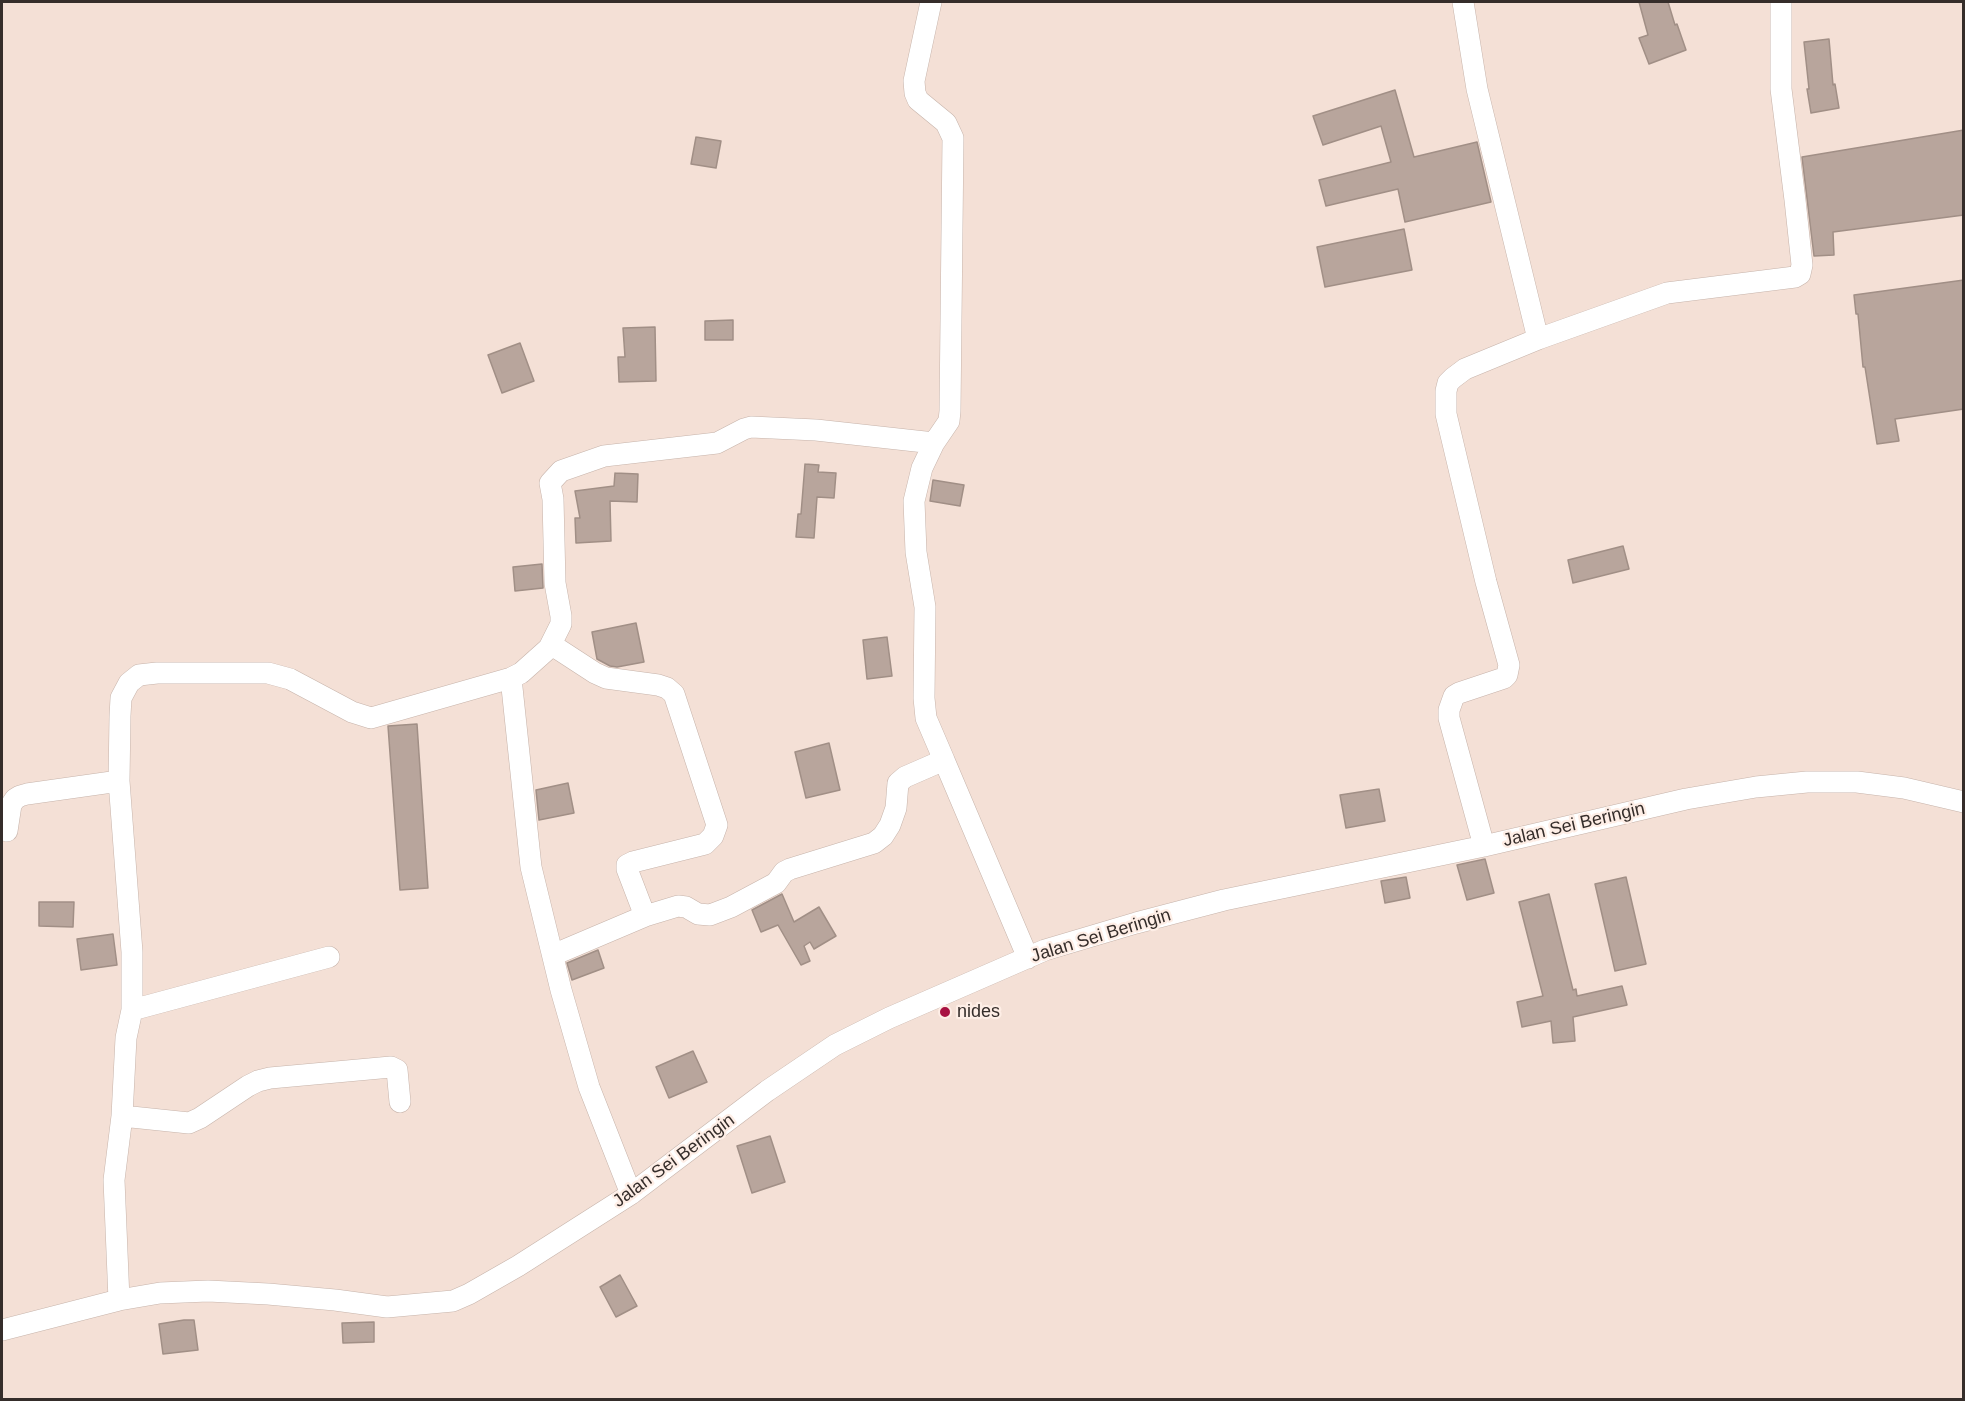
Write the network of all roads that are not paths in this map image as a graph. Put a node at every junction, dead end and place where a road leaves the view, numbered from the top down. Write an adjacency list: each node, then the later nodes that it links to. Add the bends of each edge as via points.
1 (932, 2): 5 (street, via 914,81 915,93 923,106 946,123 953,138 950,411 949,422)
2 (1463, 2): 4 (street, via 1477,89)
3 (1781, 2): 4 (street, via 1781,90 1796,200 1800,274 1666,293)
4 (1538, 339): 12 (street, via 1465,369 1448,383 1446,391 1446,414 1509,665 1504,678 1454,696 1449,710)
5 (934, 443): 6 (street, via 752,427 717,443 604,456 561,471 550,483 555,583 561,616); 8 (street, via 922,468 914,501 916,552 925,607 926,718)
6 (552, 645): 7 (street); 13 (street, via 606,678 658,685 674,693 717,825 705,844 627,865)
7 (511, 678): 9 (street, via 371,718 290,679 268,673 139,675 129,683 122,698); 14 (street, via 531,867)
8 (944, 760): 13 (street, via 898,783 890,825 874,843 790,869 776,883 710,915 678,906); 16 (street)
9 (119, 781): 11 (street, via 20,796 11,805); 17 (street, via 132,952)
10 (1964, 802): 12 (street, Jalan Sei Beringin, via 1857,782 1807,782 1686,799)
11 (7, 831)
12 (1484, 846): 16 (street, Jalan Sei Beringin, via 1224,900)
13 (645, 916): 14 (street)
14 (553, 955): 20 (street, via 589,1087)
15 (329, 957): 17 (street)
16 (1028, 958): 20 (street, Jalan Sei Beringin, via 835,1045)
17 (132, 1010): 19 (street, via 126,1038)
18 (400, 1102): 19 (street, via 397,1070 391,1067 270,1078 248,1086 189,1123)
19 (122, 1116): 21 (street, via 114,1180)
20 (631, 1194): 21 (street, Jalan Sei Beringin, via 518,1266 453,1301 387,1307 208,1291)
21 (119, 1300): 22 (street, Jalan Sei Beringin)
22 (2, 1330)

